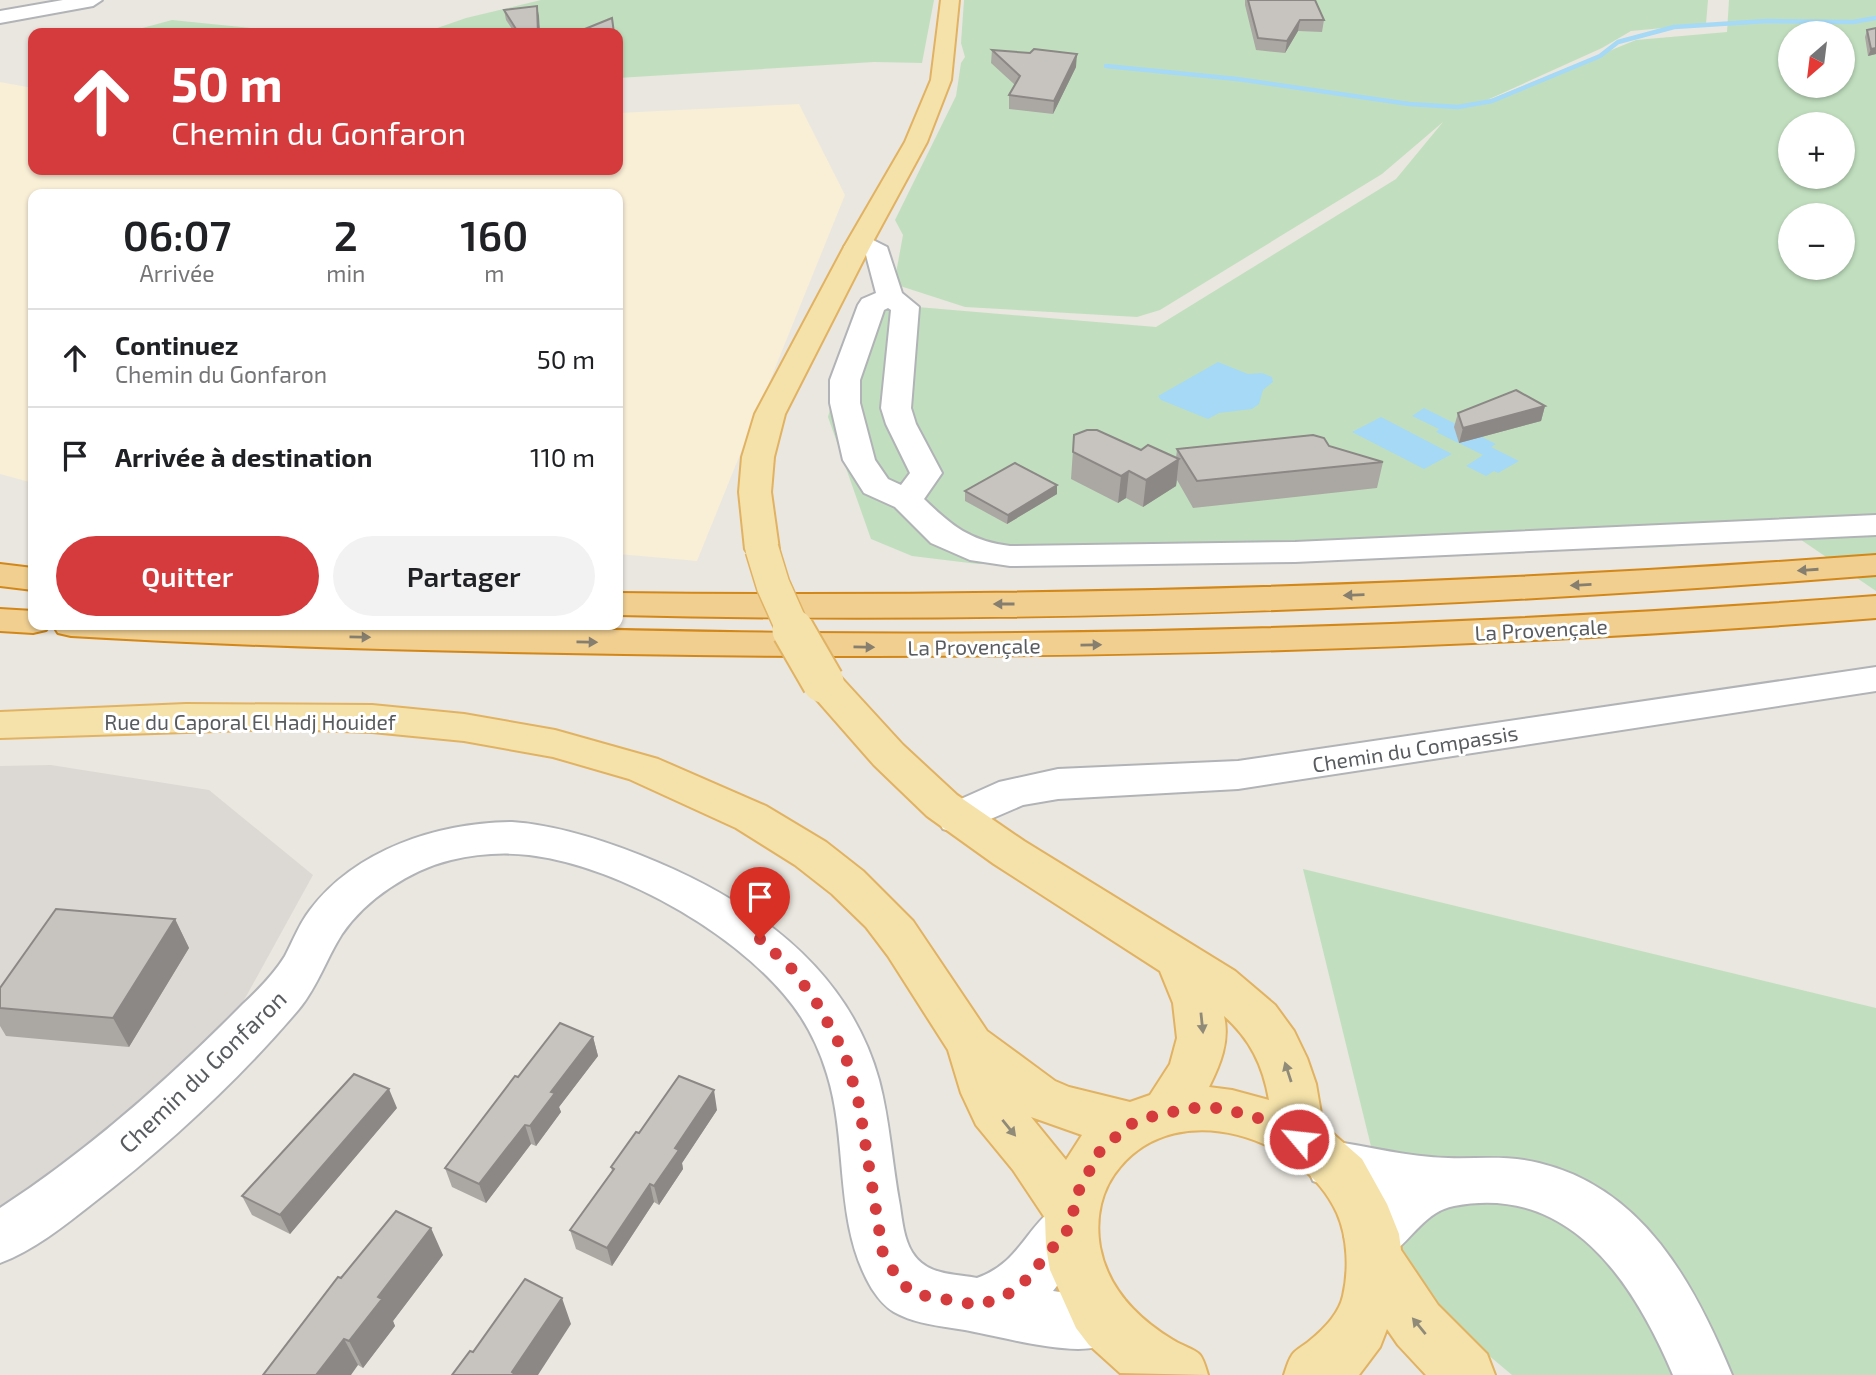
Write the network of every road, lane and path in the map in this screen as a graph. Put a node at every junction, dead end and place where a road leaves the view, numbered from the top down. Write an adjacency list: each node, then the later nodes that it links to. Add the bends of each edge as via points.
1 (93, 0): 3 (street)
2 (950, 0): 4 (main road, via 941,80 916,142)
3 (0, 17)
4 (857, 247): 5 (street, via 878,252); 18 (main road, bridge, via 770,414 758,457 755,492 762,549 783,612 823,682 865,730)
5 (890, 297): 6 (street, via 905,307 896,408 926,473); 6 (street, via 872,305 845,380 845,403 859,460 876,486)
6 (907, 500): 7 (street, via 943,536 982,553 1010,556 1295,552)
7 (1876, 525)
8 (1876, 565): 11 (highway, La Provençale, one-way to 11, via 1298,597 1012,604)
9 (0, 575): 10 (highway)
10 (28, 578)
11 (623, 604)
12 (1876, 607): 15 (highway, La Provençale, one-way to 12, via 343,637 963,647 1463,633)
13 (0, 620): 14 (highway)
14 (28, 622)
15 (184, 630)
16 (1876, 679): 18 (street, Chemin du Compassis, via 1238,775 1058,784 1014,792)
17 (0, 725): 20 (main road, Rue du Caporal El Hadj Houidef, via 381,718 489,729 645,769 761,822 841,877 883,916)
18 (958, 818): 19 (main road)
19 (1178, 960): 21 (main road, one-way to 21, via 1197,997 1203,1033 1193,1068); 22 (main road, one-way to 19, via 1282,1055 1269,1033 1233,994)
20 (970, 1045): 21 (main road, Rue du Caporal El Hadj Houidef, via 1037,1096 1060,1107); 24 (main road, Rue du Caporal El Hadj Houidef, one-way to 24, via 993,1108)
21 (1148, 1118): 22 (main road, via 1190,1108 1221,1108 1258,1118); 24 (main road, via 1111,1140 1092,1163)
22 (1316, 1151): 23 (street); 26 (main road, via 1362,1209)
23 (1447, 1182): 26 (street, via 1411,1200); 32 (street, via 1502,1180 1555,1192 1606,1223 1648,1268)
24 (1071, 1220): 27 (street, via 1020,1287); 28 (main road, via 1080,1275)
25 (0, 1238): 27 (street, Chemin du Gonfaron, via 90,1177 223,1056 292,983 327,921 363,886 410,858 446,845 529,838 589,853 694,897 735,921 791,968 824,1013 854,1079 877,1228 891,1270 915,1294)
26 (1374, 1250): 30 (main road, via 1372,1300 1361,1327 1335,1359); 31 (main road, one-way to 26, via 1418,1325)
27 (978, 1305): 28 (street, Chemin du Gonfaron, via 1077,1322)
28 (1104, 1319): 29 (main road)
29 (1160, 1370)
30 (1313, 1375)
31 (1466, 1375)
32 (1703, 1375)

